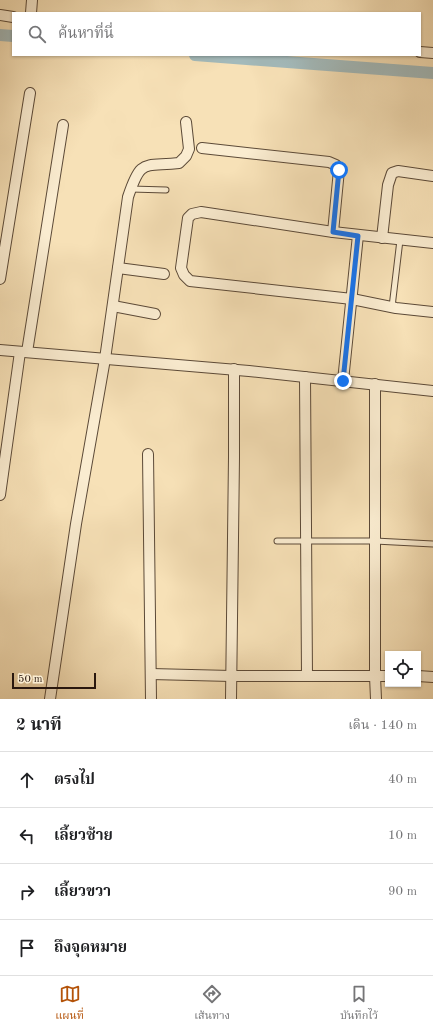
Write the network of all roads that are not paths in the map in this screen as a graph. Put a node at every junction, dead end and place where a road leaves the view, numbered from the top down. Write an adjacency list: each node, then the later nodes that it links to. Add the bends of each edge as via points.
1 (32, 0): 2 (street)
2 (31, 12)
3 (0, 15): 4 (street)
4 (12, 17)
5 (421, 52): 6 (street)
6 (433, 53)
7 (30, 93): 21 (street)
8 (186, 122): 12 (street, via 189,149 186,156 179,163 148,165 140,169)
9 (63, 126): 28 (street)
10 (202, 148): 14 (street, via 336,164 339,170)
11 (433, 176): 16 (street, via 398,171 392,173 388,185)
12 (130, 189): 13 (lane); 19 (street)
13 (166, 190)
14 (333, 232): 15 (street); 22 (street, via 200,212 188,218 181,268 184,276 190,281)
15 (358, 236): 16 (street); 22 (street)
16 (382, 238): 17 (street)
17 (400, 240): 18 (street); 24 (lane)
18 (433, 243)
19 (118, 268): 20 (street); 23 (street)
20 (164, 274)
21 (0, 278)
22 (352, 299): 24 (street); 32 (street)
23 (113, 306): 26 (street); 29 (street)
24 (392, 307): 25 (street)
25 (433, 312)
26 (155, 314)
27 (0, 350): 28 (street)
28 (23, 352): 29 (street); 36 (street)
29 (105, 359): 30 (street); 48 (street, via 76,524)
30 (234, 370): 31 (street); 42 (street)
31 (305, 377): 32 (street); 38 (street)
32 (343, 381): 33 (street)
33 (375, 384): 34 (street); 39 (street)
34 (433, 391)
35 (148, 454): 41 (street)
36 (0, 495)
37 (277, 541): 38 (lane)
38 (306, 541): 39 (lane); 43 (street)
39 (375, 541): 40 (lane); 44 (street)
40 (433, 544)
41 (151, 674): 42 (street); 49 (street)
42 (231, 676): 43 (street); 50 (street)
43 (307, 676): 44 (street)
44 (375, 676): 45 (street); 51 (street)
45 (385, 676)
46 (421, 676): 47 (street)
47 (433, 676)
48 (50, 699)
49 (151, 699)
50 (231, 699)
51 (376, 699)

